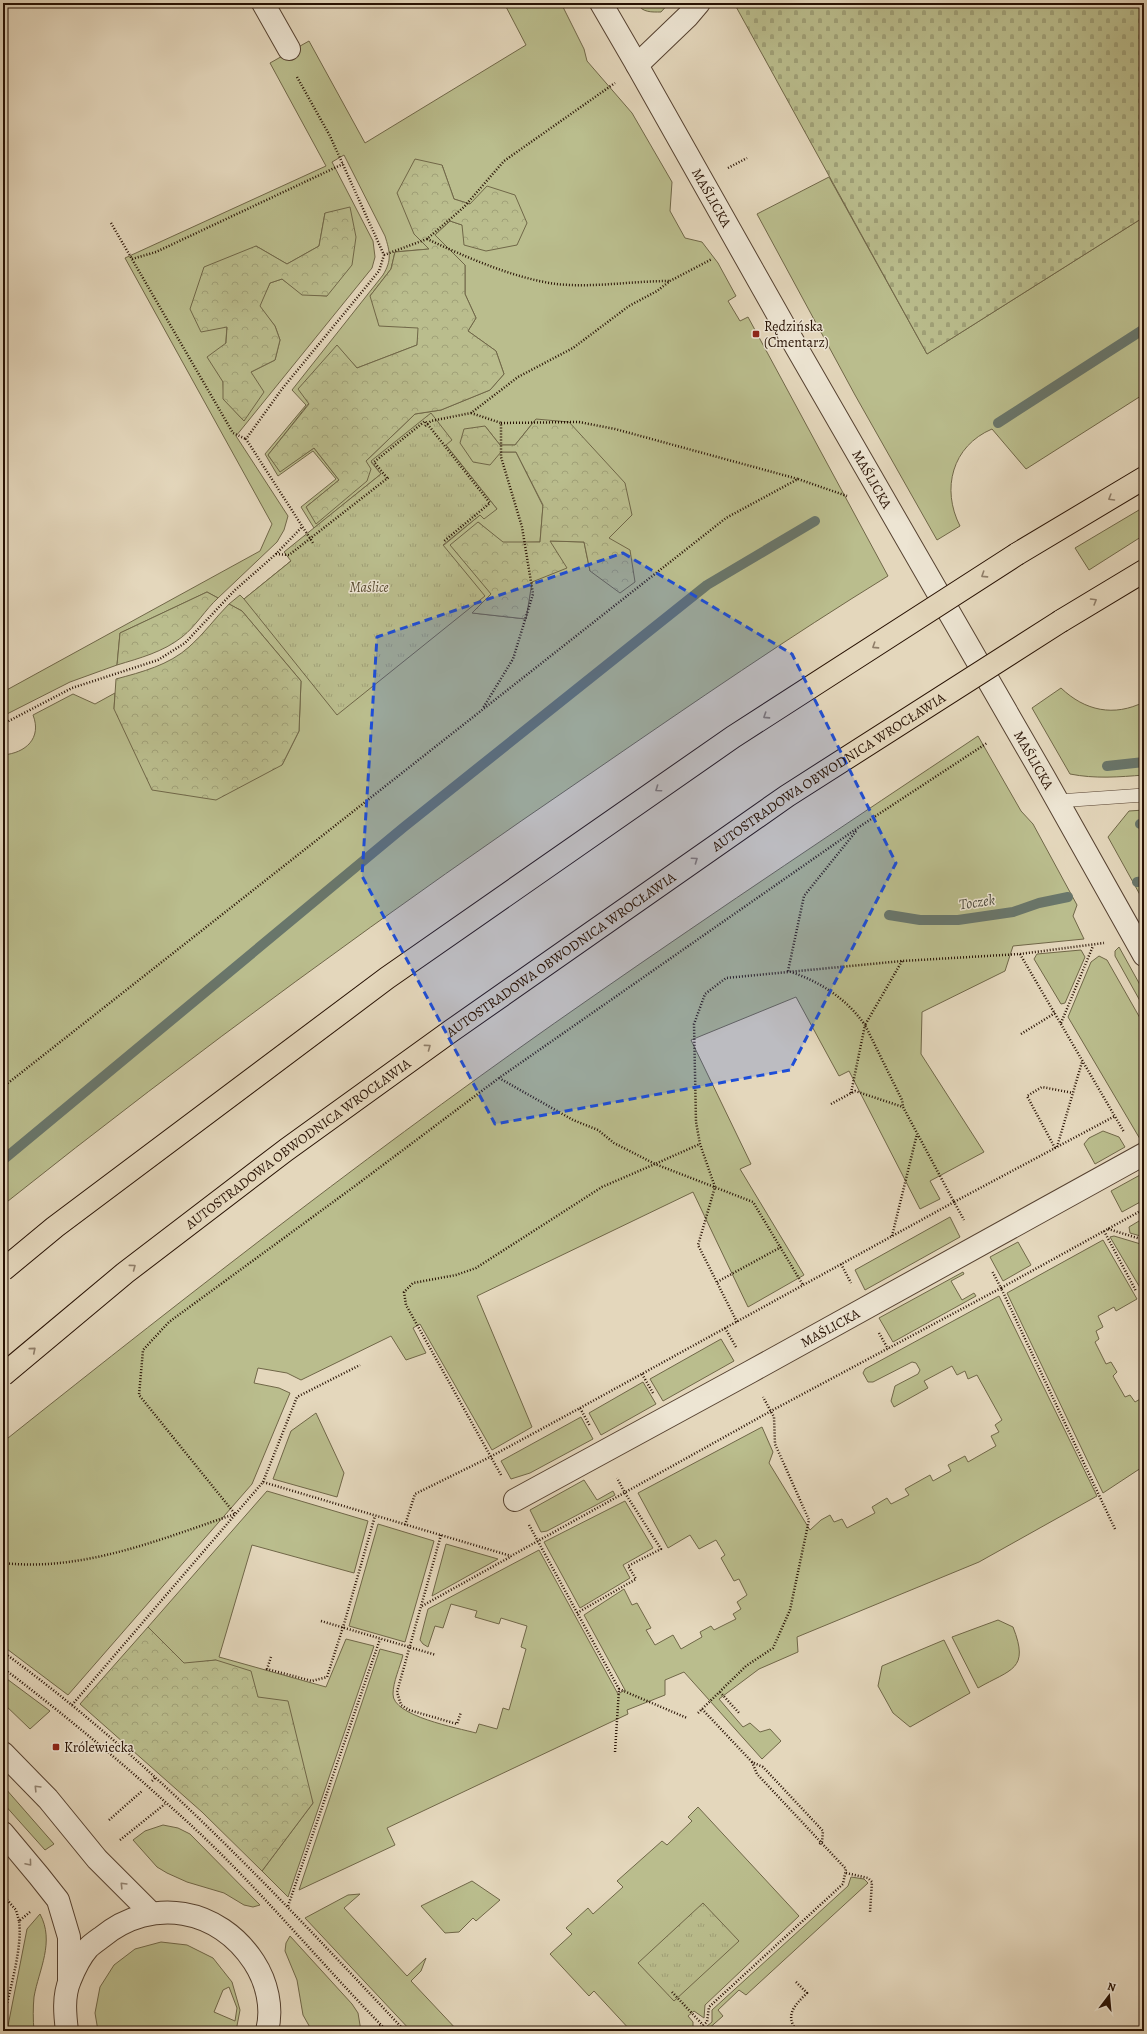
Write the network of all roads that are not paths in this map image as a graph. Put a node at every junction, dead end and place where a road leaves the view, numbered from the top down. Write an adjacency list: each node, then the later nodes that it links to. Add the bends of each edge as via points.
1 (263, 3): 4 (street)
2 (601, 3): 5 (street, MAŚLICKA)
3 (699, 3): 5 (street)
4 (289, 49)
5 (637, 64): 9 (street, MAŚLICKA, via 795,345)
6 (1144, 478): 12 (highway, one-way to 12, bridge, via 1017,554 733,737 387,978 55,1227)
7 (1144, 570): 13 (highway, AUTOSTRADOWA OBWODNICA WROCŁAWIA, one-way to 7, bridge, via 125,1273 286,1150 457,1026 787,796)
8 (1144, 795): 9 (lane)
9 (1058, 801): 10 (street, MAŚLICKA)
10 (1144, 955)
11 (1141, 1155): 14 (street, MAŚLICKA)
12 (3, 1270)
13 (3, 1375)
14 (514, 1500)
15 (3, 1753): 17 (street, one-way to 15, via 97,1859 48,1799)
16 (3, 1834): 18 (street, one-way to 18, via 58,1900 69,1937)
17 (151, 1913): 18 (street, via 116,1925 88,1948); 19 (street, via 177,1912 202,1918 226,1930 245,1948 260,1970 268,1995)
18 (69, 1981): 20 (street, via 64,2011)
19 (272, 2028)
20 (66, 2031)

